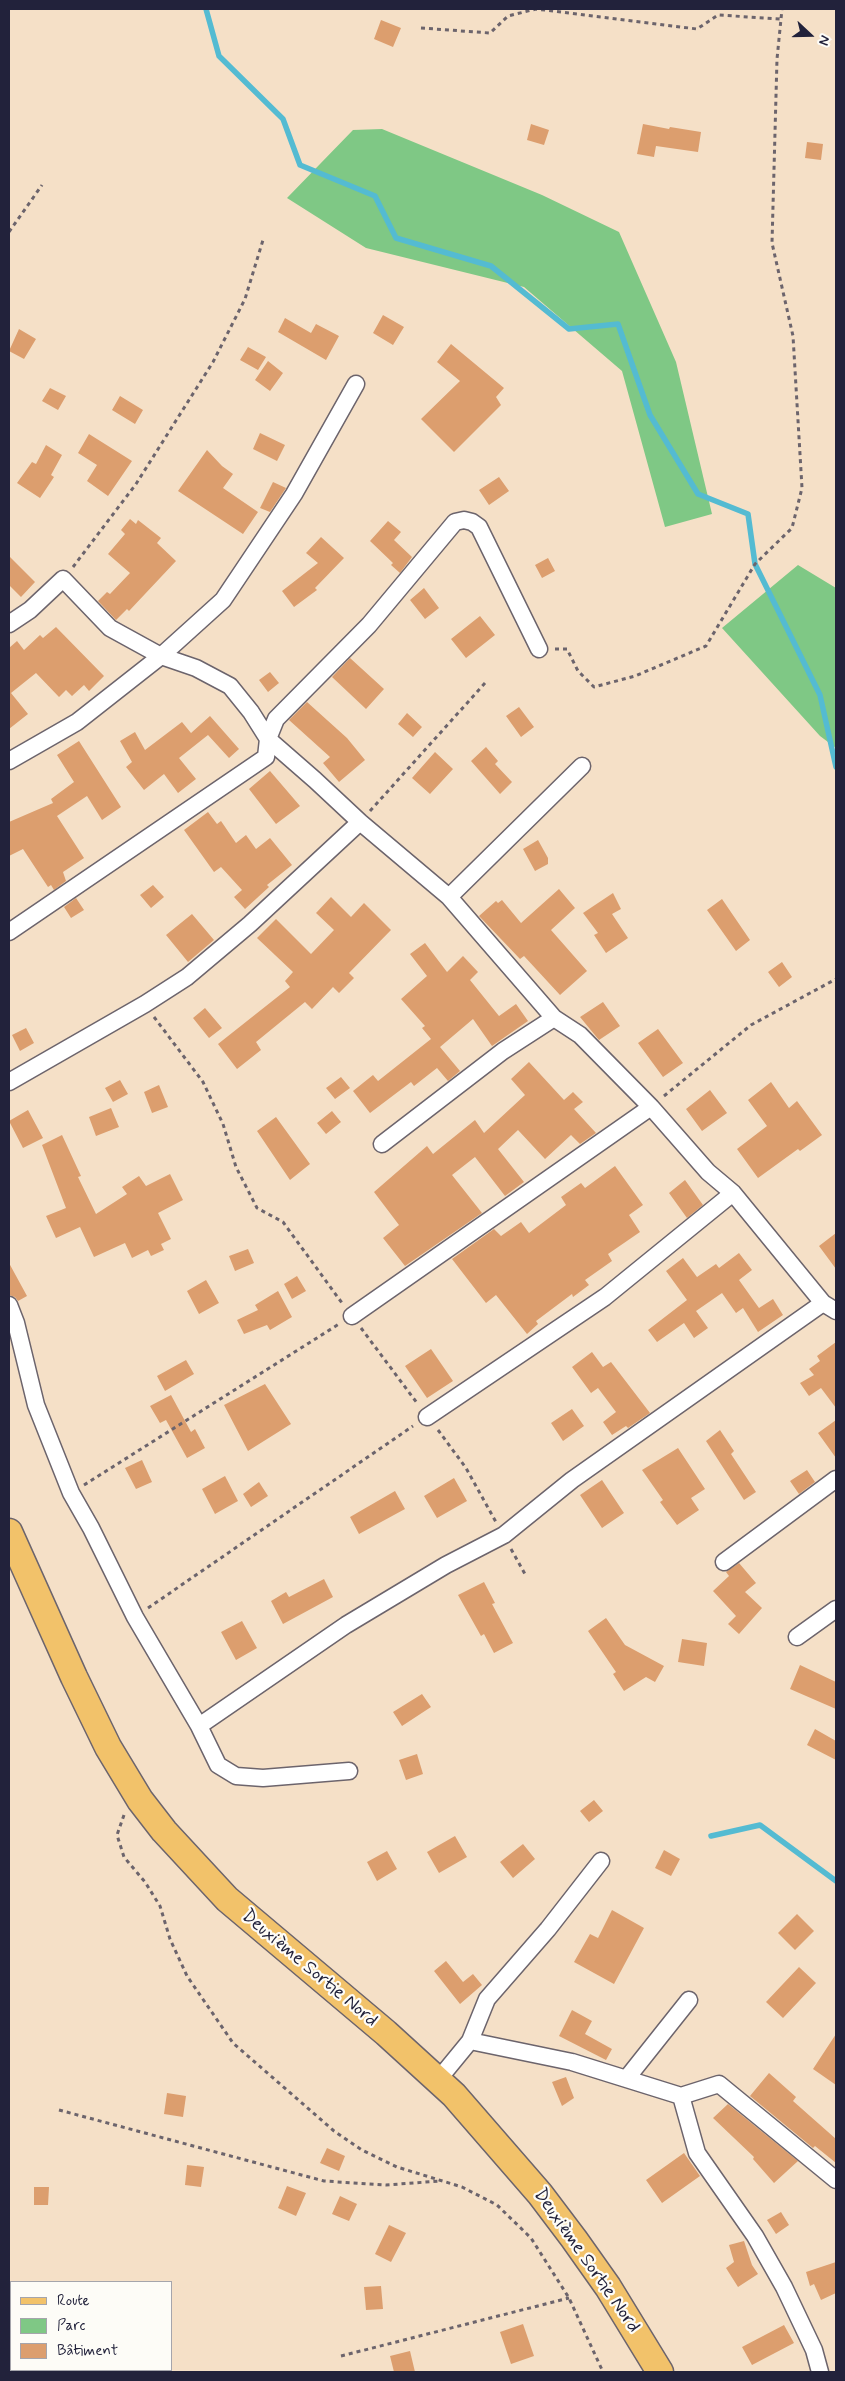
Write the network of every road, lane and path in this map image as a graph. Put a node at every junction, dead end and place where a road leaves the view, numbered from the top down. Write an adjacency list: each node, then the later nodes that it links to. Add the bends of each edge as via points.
1 (782, 9): 2 (path)
2 (782, 19): 3 (path, via 718,15 697,29 536,9 508,16 490,33); 10 (path, via 777,59 772,243 793,336 802,488 792,528 755,564 706,646 635,676 594,687 578,671 567,649)
3 (421, 28)
4 (42, 185): 5 (path)
5 (9, 232)
6 (263, 240): 8 (path, via 245,298 213,362 136,484)
7 (356, 384): 11 (street, via 294,494 223,600)
8 (63, 579): 9 (street, via 30,610); 11 (street, via 110,628)
9 (9, 624)
10 (539, 649): 13 (street, via 479,527 464,520 455,522 369,625 276,719)
11 (161, 656): 13 (street, via 196,668 230,686); 14 (street, via 76,722)
12 (486, 682): 16 (path)
13 (268, 739): 16 (street); 18 (street, via 266,757)
14 (9, 761)
15 (582, 766): 17 (street)
16 (360, 822): 17 (street); 20 (street, via 220,950)
17 (449, 897): 21 (street)
18 (9, 932)
19 (836, 979): 23 (path, via 751,1025)
20 (145, 1004): 22 (street); 28 (path, via 203,1082 223,1124 236,1167 257,1208 283,1222)
21 (554, 1018): 23 (street, via 580,1035); 24 (street, via 503,1051)
22 (9, 1082)
23 (651, 1107): 25 (street, via 708,1172); 28 (street)
24 (382, 1144)
25 (734, 1194): 27 (street); 29 (street, via 605,1297)
26 (9, 1305): 31 (street, via 36,1405)
27 (830, 1307): 33 (street, via 572,1480)
28 (352, 1316): 29 (path); 31 (path)
29 (427, 1417): 33 (path, via 466,1468); 37 (path)
30 (836, 1479): 34 (street)
31 (71, 1493): 37 (street)
32 (9, 1532): 41 (main road, Deuxième Sortie Nord, via 108,1747)
33 (504, 1535): 35 (path); 39 (street, via 346,1625)
34 (724, 1562)
35 (525, 1574)
36 (836, 1609): 38 (street)
37 (135, 1617): 39 (street)
38 (797, 1637)
39 (200, 1726): 40 (street, via 218,1765 236,1776 263,1778)
40 (349, 1772)
41 (140, 1800): 46 (main road, Deuxième Sortie Nord, via 226,1899); 50 (path, via 122,1817 117,1836 124,1857 160,1906 170,1939 187,1976 233,2043 334,2131 362,2150 397,2167)
42 (601, 1861): 44 (street, via 487,1999)
43 (689, 2000): 45 (street)
44 (470, 2041): 45 (street, via 572,2062); 46 (street)
45 (627, 2078): 47 (street)
46 (438, 2080): 54 (main road, Deuxième Sortie Nord, via 540,2194 608,2287)
47 (681, 2096): 49 (street, via 714,2084 723,2086); 55 (street, via 697,2153 755,2236 784,2287 814,2350)
48 (59, 2110): 50 (path, via 324,2181 386,2185)
49 (836, 2180)
50 (443, 2181): 51 (path, via 497,2205 531,2238)
51 (569, 2298): 52 (path); 53 (path)
52 (341, 2356)
53 (603, 2372)
54 (660, 2372)
55 (820, 2372)

